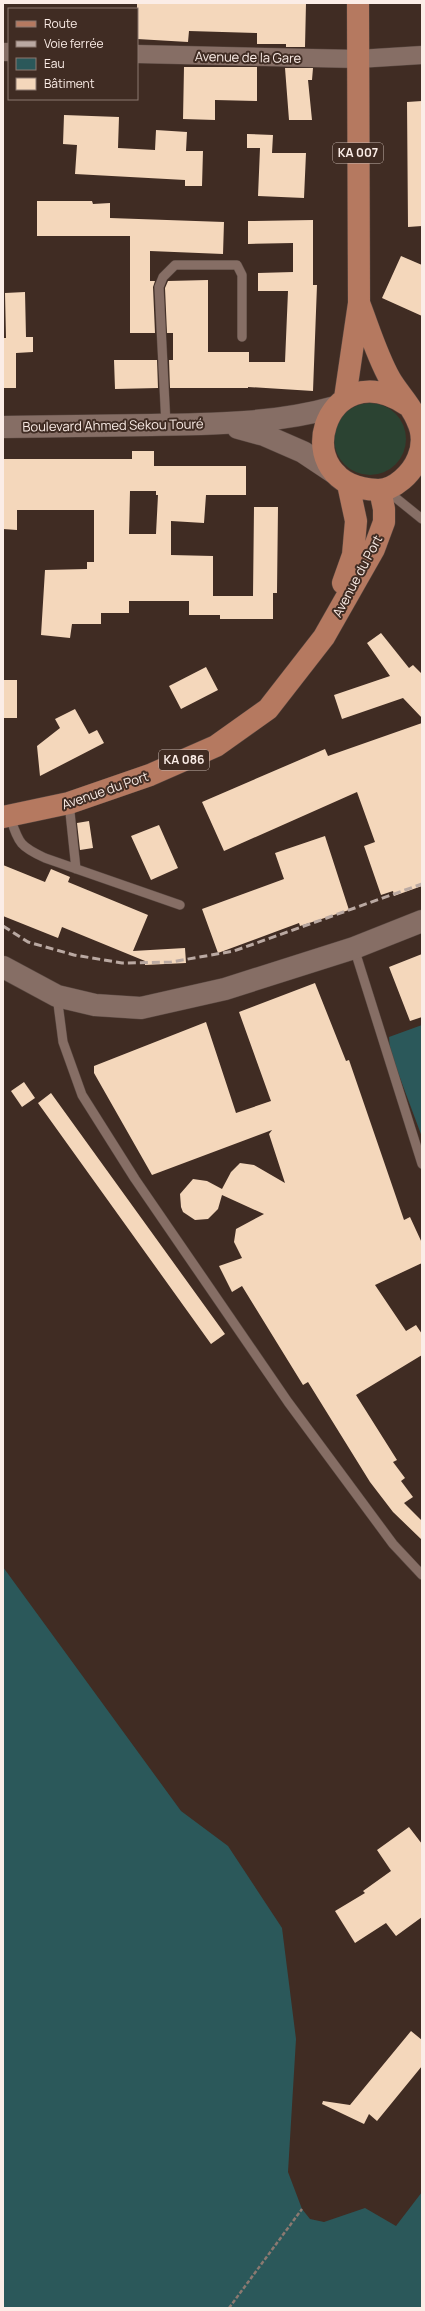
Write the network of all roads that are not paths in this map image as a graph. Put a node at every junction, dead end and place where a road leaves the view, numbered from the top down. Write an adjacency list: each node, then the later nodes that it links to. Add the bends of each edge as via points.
1 (358, 3): 4 (main road, KA 007)
2 (138, 54): 4 (street, Avenue de la Gare)
3 (422, 55): 4 (street, Avenue de la Gare)
4 (358, 59): 5 (main road, KA 007)
5 (359, 304): 7 (main road, KA 007); 8 (main road, KA 007, via 387,372)
6 (242, 337): 10 (lane, via 242,275 237,265 176,265 163,277 160,287)
7 (340, 403): 8 (main road, via 358,392 376,391 393,395); 9 (street, Boulevard Ahmed Sekou Touré, via 303,416); 14 (main road, via 327,419 322,432 322,448 327,462)
8 (407, 405): 12 (main road, via 417,419)
9 (223, 424): 10 (street, Boulevard Ahmed Sekou Touré); 14 (street, Boulevard Ahmed Sekou Touré, via 264,435 303,452)
10 (166, 425): 11 (street, Boulevard Ahmed Sekou Touré)
11 (3, 427)
12 (422, 436): 13 (main road, via 421,451)
13 (414, 474): 15 (main road)
14 (342, 479): 15 (main road, via 362,489); 17 (main road, Avenue du Port / KA 086, via 356,521 353,555)
15 (382, 490): 16 (lane); 17 (main road, Avenue du Port / KA 086, via 384,522 374,549)
16 (422, 519)
17 (324, 637): 18 (main road, Avenue du Port / KA 086, via 268,709 216,746 150,775)
18 (69, 803): 19 (main road, Avenue du Port / KA 086); 20 (lane)
19 (6, 817): 20 (lane, via 25,849)
20 (76, 869): 21 (lane)
21 (180, 905)
22 (422, 921): 23 (street)
23 (354, 948): 25 (street, via 225,989 141,1008 95,1005); 26 (lane)
24 (3, 967): 25 (street)
25 (57, 996): 27 (lane, via 63,1042 82,1095 135,1179 288,1402 393,1544)
26 (422, 1164)
27 (422, 1575)

